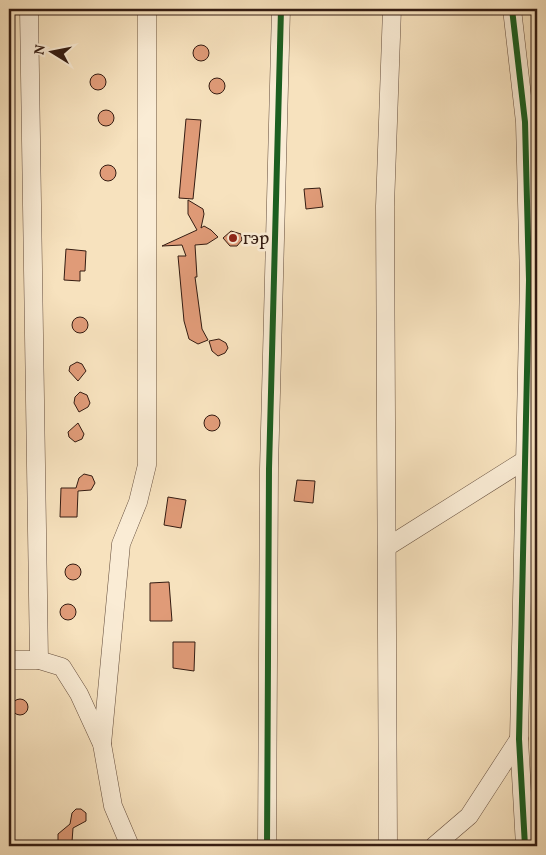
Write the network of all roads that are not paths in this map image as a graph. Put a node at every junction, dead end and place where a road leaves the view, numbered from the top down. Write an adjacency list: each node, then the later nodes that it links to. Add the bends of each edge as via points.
1 (29, 9): 10 (street)
2 (147, 9): 12 (street, via 147,465 138,502 120,544)
3 (281, 9): 14 (street, via 269,469)
4 (392, 9): 8 (street, via 385,206)
5 (512, 9): 6 (street, via 525,122)
6 (533, 276): 7 (street)
7 (524, 460): 8 (street); 11 (street)
8 (387, 547): 15 (street)
9 (9, 660): 10 (street)
10 (39, 660): 12 (street, via 62,667 79,694)
11 (520, 739): 16 (street, via 469,816); 17 (street)
12 (102, 744): 13 (street, via 113,806)
13 (130, 846)
14 (267, 846)
15 (388, 846)
16 (434, 846)
17 (526, 846)

